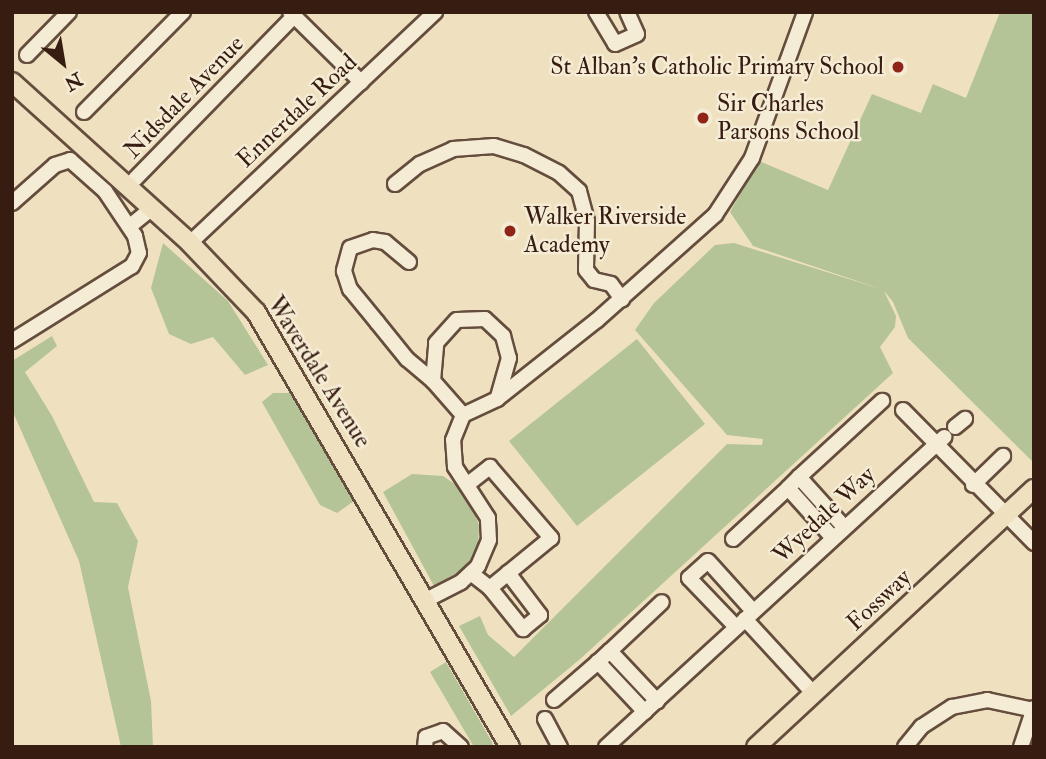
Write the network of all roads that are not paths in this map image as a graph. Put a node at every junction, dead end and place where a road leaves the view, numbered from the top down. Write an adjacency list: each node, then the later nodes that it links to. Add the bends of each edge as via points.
1 (69, 12): 8 (street)
2 (183, 12): 11 (street)
3 (435, 12): 10 (street, Ennerdale Road)
4 (596, 12): 5 (street, via 608,39 624,44 637,34)
5 (627, 12)
6 (805, 12): 19 (street, via 777,97 729,199)
7 (292, 14): 10 (street); 12 (street, Nidsdale Avenue)
8 (27, 55)
9 (12, 82): 15 (main road, Waverdale Avenue)
10 (361, 82): 17 (street, Ennerdale Road)
11 (84, 112)
12 (135, 179)
13 (395, 184): 19 (street, via 420,163 453,149 494,146 524,155 559,173 579,191 587,221 586,270 594,281 611,284)
14 (12, 203): 16 (street, via 55,165 70,160 99,183)
15 (151, 209): 16 (street); 17 (main road, Waverdale Avenue)
16 (130, 226): 20 (street, via 139,245 132,266)
17 (190, 243): 41 (main road, Waverdale Avenue, via 256,312)
18 (409, 262): 21 (street, via 385,242 373,240 350,248 344,271 350,289 391,340)
19 (622, 299): 22 (street)
20 (12, 341)
21 (433, 381): 22 (street, via 440,334 457,320 485,319 495,325 508,347 508,370); 25 (street)
22 (498, 399): 25 (street)
23 (882, 401): 28 (street)
24 (903, 410): 26 (street)
25 (463, 415): 29 (street, via 453,440 455,467)
26 (950, 432): 30 (street); 34 (street, Wyedale Way)
27 (1003, 456): 30 (street)
28 (799, 477): 31 (street); 34 (street)
29 (468, 484): 38 (street, via 490,467 551,538); 39 (street, via 488,518 489,540)
30 (973, 485): 33 (street)
31 (788, 488): 35 (street); 36 (street)
32 (1034, 489): 33 (main road, Fossway)
33 (1006, 516): 37 (street); 46 (main road, Fossway)
34 (844, 527): 35 (street, Wyedale Way)
35 (833, 538): 43 (street, Wyedale Way)
36 (733, 539)
37 (1034, 543)
38 (508, 573): 40 (street); 40 (street, via 540,615 523,629)
39 (466, 578): 40 (street); 41 (street)
40 (489, 588)
41 (426, 600): 54 (main road, Waverdale Avenue)
42 (662, 602): 44 (street)
43 (745, 619): 46 (street); 48 (street, Wyedale Way)
44 (610, 651): 45 (street); 48 (street)
45 (598, 662): 47 (street); 50 (street)
46 (814, 694): 57 (main road, Fossway)
47 (554, 701)
48 (657, 701): 50 (street, Wyedale Way)
49 (1033, 709): 58 (street, via 987,700 952,707 921,727); 59 (street)
50 (645, 712): 56 (street, Wyedale Way)
51 (545, 719): 55 (street)
52 (425, 747): 53 (street, via 426,737 443,731)
53 (461, 747)
54 (510, 747)
55 (560, 747)
56 (606, 747)
57 (756, 747)
58 (905, 747)
59 (1021, 747)

